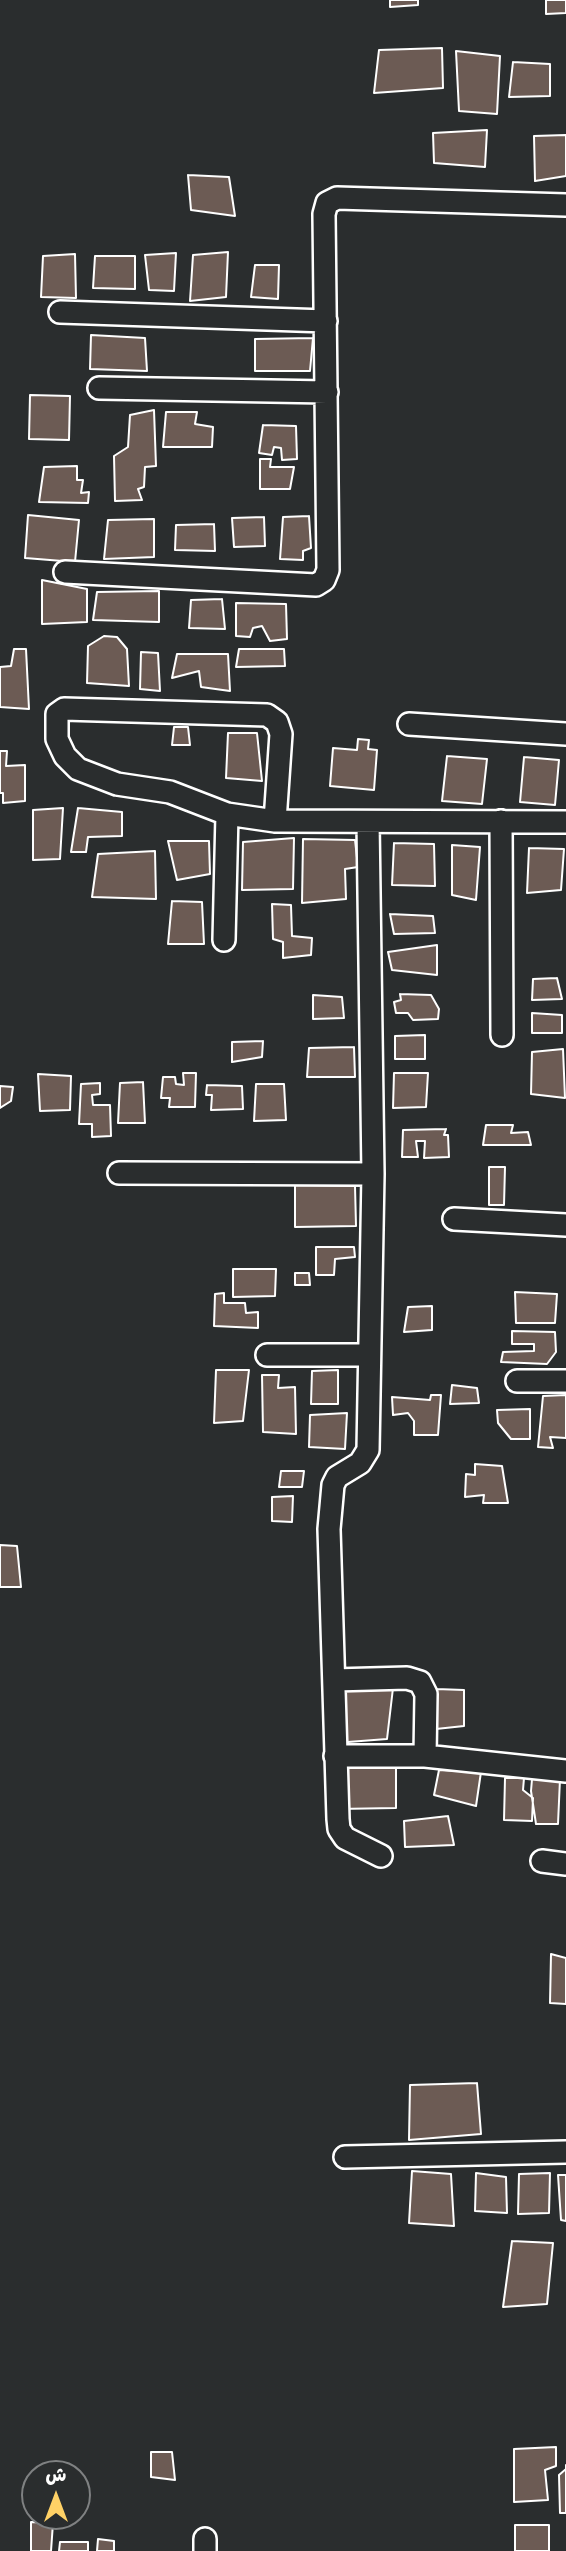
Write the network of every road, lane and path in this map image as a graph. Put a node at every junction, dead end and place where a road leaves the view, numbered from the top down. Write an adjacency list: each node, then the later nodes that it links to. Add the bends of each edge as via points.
1 (566, 205): 3 (street, via 337,198 327,203 324,214)
2 (60, 312): 3 (street)
3 (326, 321): 5 (street)
4 (99, 388): 5 (street)
5 (327, 392): 6 (street, via 328,570 324,580 316,585)
6 (65, 572)
7 (409, 724): 8 (street)
8 (566, 734)
9 (227, 814): 10 (street); 10 (street, via 170,792 117,784 78,769 57,739 59,710 267,715 277,722 281,734); 14 (street)
10 (275, 821): 12 (street)
11 (501, 821): 12 (street); 13 (street); 15 (street)
12 (368, 822): 17 (street)
13 (566, 822)
14 (224, 940)
15 (502, 1035)
16 (119, 1173): 17 (street)
17 (373, 1174): 21 (street)
18 (454, 1219): 19 (street)
19 (566, 1226)
20 (267, 1355): 21 (street)
21 (369, 1355): 24 (street, via 366,1457 337,1477 333,1485)
22 (517, 1381): 23 (street)
23 (566, 1381)
24 (334, 1680): 25 (street); 26 (street, via 407,1678 420,1682 426,1694)
25 (335, 1756): 26 (street); 28 (street, via 340,1829 345,1838)
26 (425, 1756): 27 (street)
27 (566, 1771)
28 (381, 1856)
29 (542, 1861): 30 (street)
30 (566, 1864)
31 (566, 2152): 32 (street)
32 (345, 2157)

